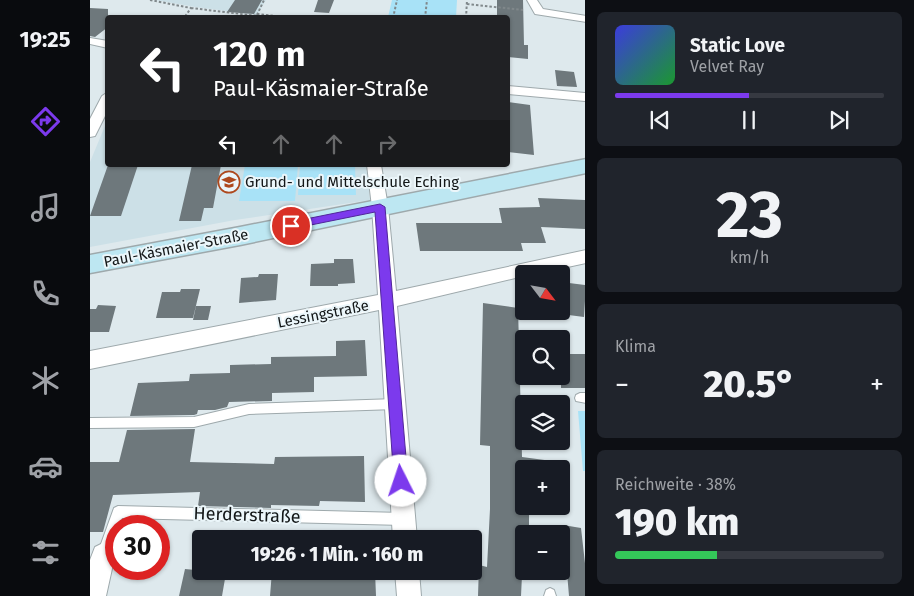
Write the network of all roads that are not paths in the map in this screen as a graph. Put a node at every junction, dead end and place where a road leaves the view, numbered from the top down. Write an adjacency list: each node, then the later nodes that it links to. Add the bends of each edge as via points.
1 (532, 0): 2 (street, via 539,12)
2 (585, 19)
3 (90, 41): 4 (street)
4 (105, 44)
5 (510, 90): 6 (street)
6 (585, 97)
7 (105, 102): 8 (street)
8 (90, 133)
9 (585, 166): 11 (street, Paul-Käsmaier-Straße)
10 (374, 167): 11 (street)
11 (380, 207): 13 (street, Paul-Käsmaier-Straße); 14 (street)
12 (585, 256): 14 (street, Lessingstraße)
13 (90, 264)
14 (386, 301): 15 (street, Lessingstraße); 16 (street)
15 (90, 360)
16 (396, 404): 17 (lane, via 249,409 194,422); 18 (street)
17 (90, 423)
18 (404, 519): 19 (street); 20 (lane, Herderstraße, via 118,512)
19 (405, 530)
20 (103, 555): 22 (street, Herderstraße)
21 (408, 580): 23 (street)
22 (94, 596)
23 (409, 596)

